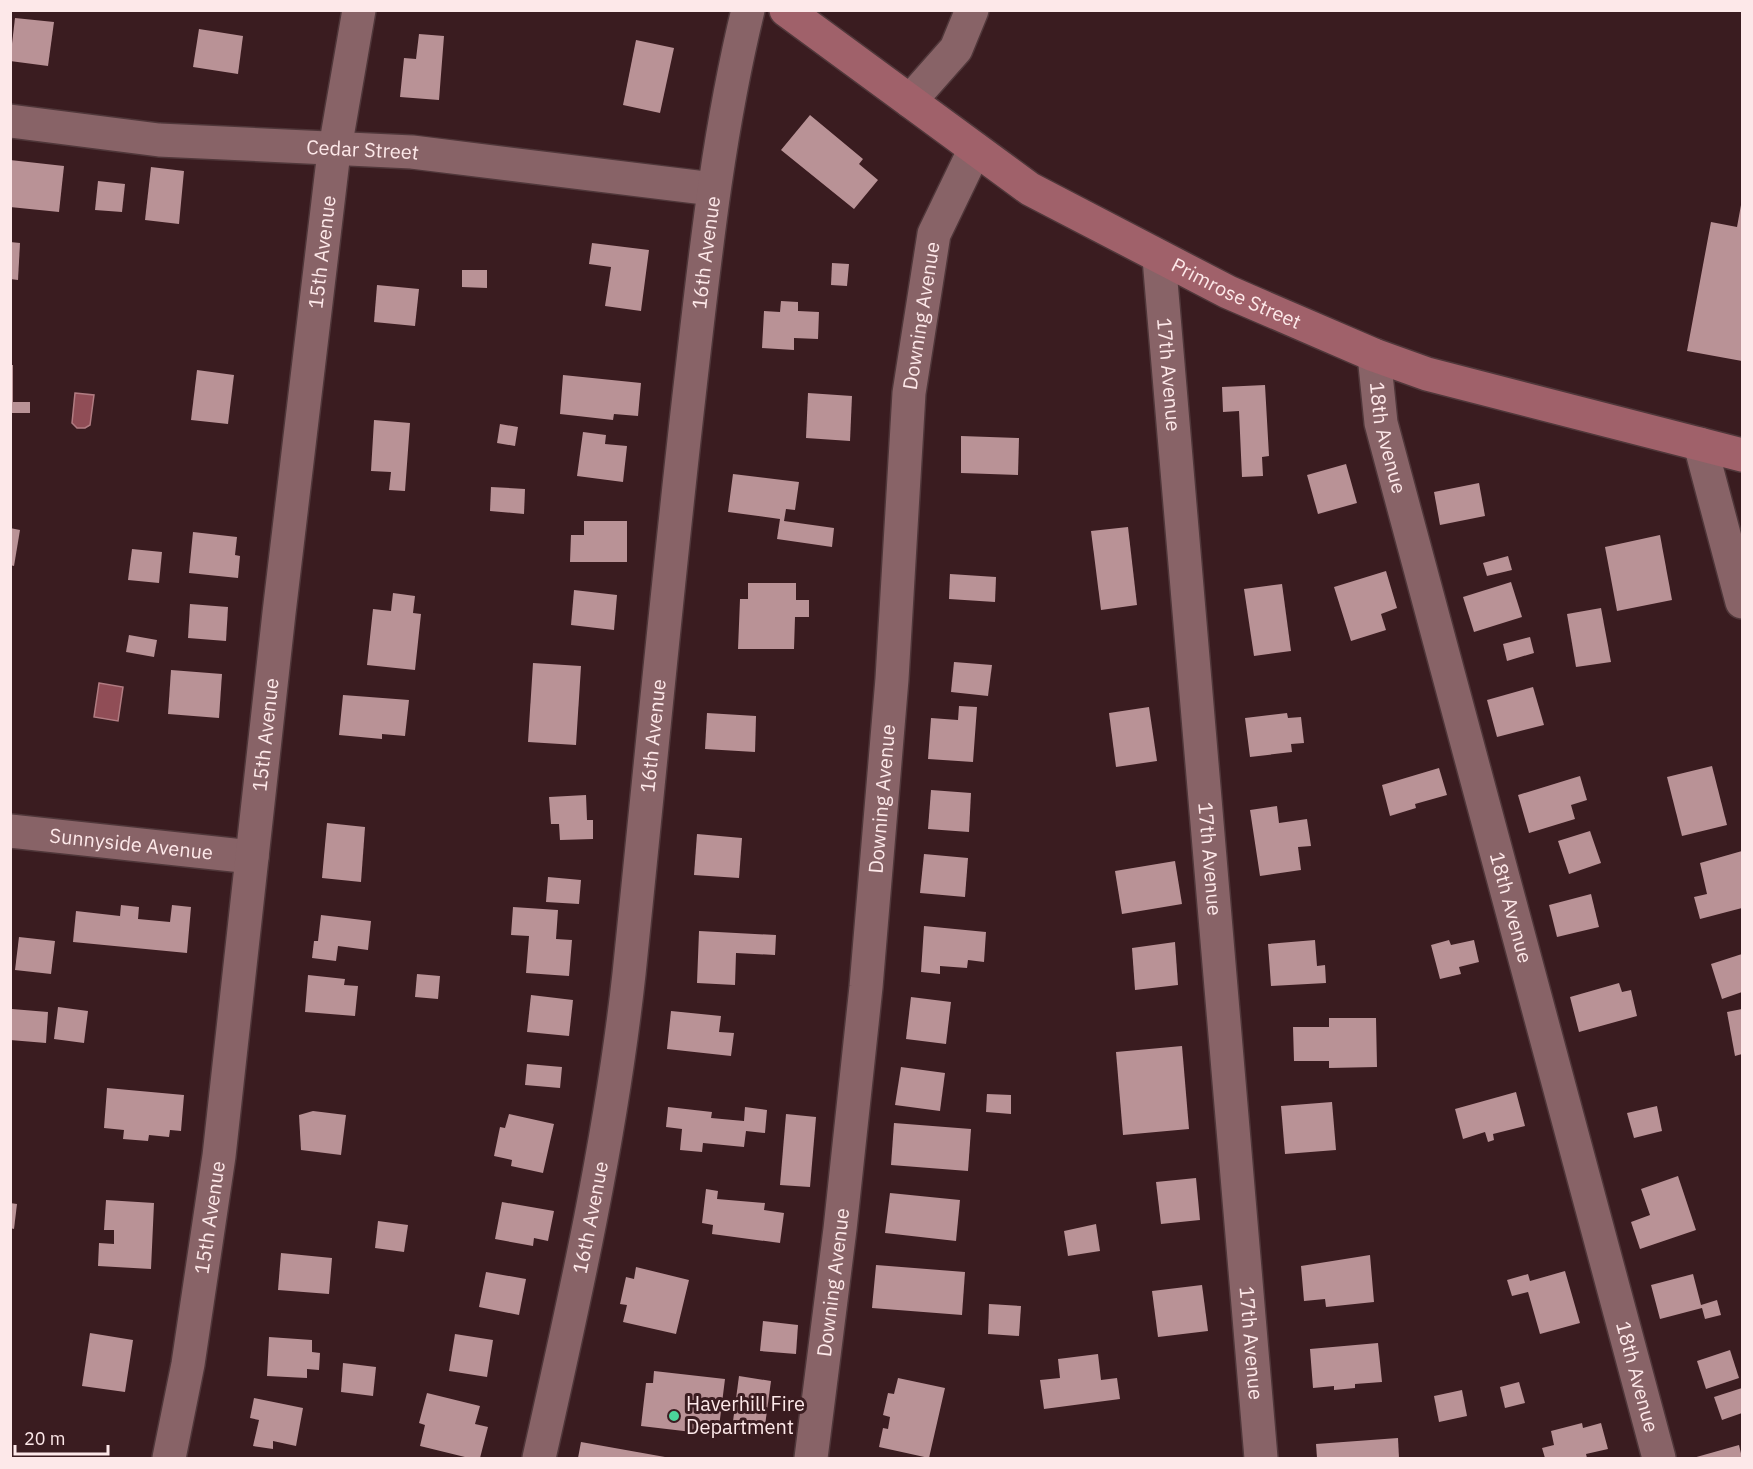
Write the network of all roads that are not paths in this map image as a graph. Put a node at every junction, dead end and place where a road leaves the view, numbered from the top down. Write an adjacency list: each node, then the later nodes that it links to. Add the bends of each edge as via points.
1 (359, 10): 7 (street, 15th Avenue)
2 (748, 10): 9 (street, 16th Avenue)
3 (786, 10): 5 (main road, Primrose Street)
4 (972, 10): 5 (street, via 956,49)
5 (910, 101): 8 (main road, Primrose Street)
6 (10, 121): 7 (street, Cedar Street, via 159,140)
7 (335, 149): 9 (street, Cedar Street, via 412,152); 16 (street, 15th Avenue)
8 (975, 149): 10 (main road, Primrose Street, via 1030,189); 19 (street, Downing Avenue, via 934,234 909,393 892,679 867,976)
9 (713, 189): 18 (street, 16th Avenue, via 660,649 628,979 591,1224)
10 (1159, 258): 11 (main road, Primrose Street); 20 (street, 17th Avenue)
11 (1374, 356): 12 (main road, Primrose Street, via 1427,374); 21 (street, 18th Avenue, via 1381,423)
12 (1700, 444): 13 (main road, Primrose Street); 14 (street)
13 (1743, 455)
14 (1743, 602)
15 (10, 831): 16 (street, Sunnyside Avenue)
16 (252, 857): 17 (street, 15th Avenue, via 219,1156 188,1364)
17 (169, 1458)
18 (539, 1458)
19 (811, 1458)
20 (1261, 1458)
21 (1659, 1458)

